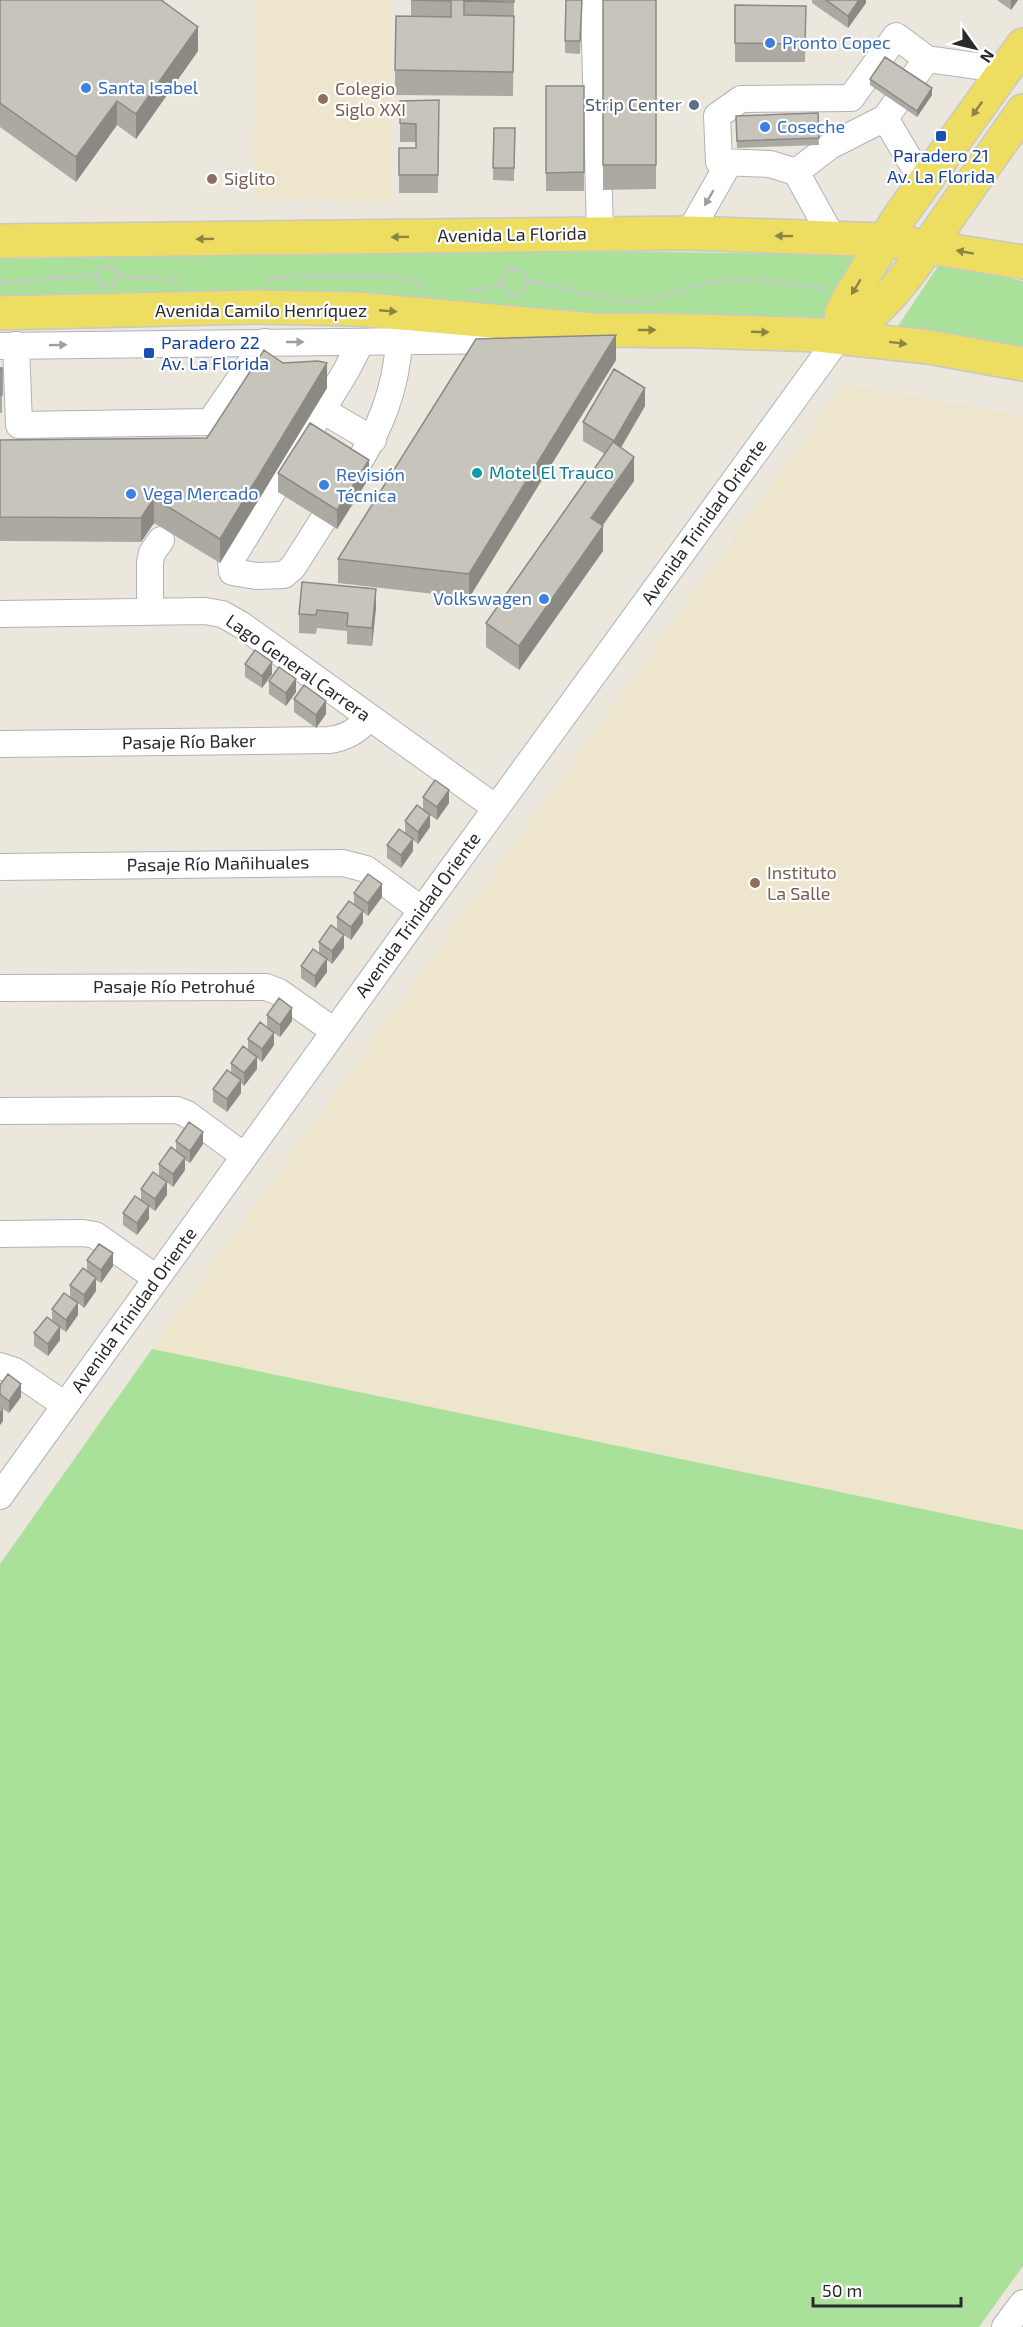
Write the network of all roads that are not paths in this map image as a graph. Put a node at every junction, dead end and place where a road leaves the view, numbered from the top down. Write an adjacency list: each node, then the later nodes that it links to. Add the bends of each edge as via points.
1 (594, 0): 10 (street)
2 (1014, 57): 3 (street); 8 (main road, Avenida Trinidad Oriente, one-way to 8)
3 (927, 59): 4 (street); 6 (street, via 896,36 850,98 741,99 717,116 719,162)
4 (911, 81)
5 (1023, 111): 14 (main road, Avenida Trinidad Oriente)
6 (729, 163): 7 (street, via 770,164); 9 (street, one-way to 9)
7 (796, 172): 8 (street, via 890,110); 11 (street)
8 (924, 184): 12 (main road, Avenida Trinidad Oriente)
9 (689, 233): 10 (main road, Avenida La Florida); 11 (main road, Avenida La Florida, one-way to 9)
10 (600, 234): 13 (main road, Avenida La Florida, one-way to 13)
11 (832, 237): 12 (main road, Avenida La Florida)
12 (884, 240): 14 (main road, Avenida La Florida); 18 (main road, Avenida Trinidad Oriente, one-way to 18, via 847,302)
13 (0, 241)
14 (928, 246): 15 (main road, Avenida La Florida, one-way to 14); 18 (main road, Avenida Trinidad Oriente, via 873,313)
15 (1023, 262)
16 (0, 313): 17 (main road, Avenida Camilo Henríquez, one-way to 17, via 314,307)
17 (593, 330): 18 (main road, Avenida Camilo Henríquez, one-way to 18, via 701,330); 21 (street, Avenida Camilo Henríquez, via 506,341)
18 (839, 337): 23 (main road, one-way to 23, via 928,347); 34 (street, Avenida Trinidad Oriente)
19 (265, 342): 20 (street, Avenida Camilo Henríquez, one-way to 20); 22 (street, Avenida Camilo Henríquez, one-way to 19); 25 (street, via 210,422)
20 (361, 342): 21 (street, Avenida Camilo Henríquez); 24 (street)
21 (399, 342): 26 (street, via 397,368)
22 (8, 345): 25 (street)
23 (1023, 364)
24 (322, 410): 26 (street); 28 (street, via 231,560 232,572 284,575)
25 (9, 426)
26 (373, 440): 27 (street)
27 (354, 470)
28 (323, 519)
29 (161, 540): 30 (street, via 150,562)
30 (150, 612): 31 (street, Lago General Carrera); 32 (street, Lago General Carrera, via 206,611 231,618)
31 (0, 614)
32 (369, 717): 33 (street, Pasaje Río Baker, via 357,730 328,740); 34 (street, Lago General Carrera)
33 (0, 744)
34 (496, 808): 36 (street, Avenida Trinidad Oriente)
35 (0, 867): 36 (street, Pasaje Río Mañihuales, via 343,863 375,874)
36 (422, 910): 38 (street, Avenida Trinidad Oriente)
37 (0, 988): 38 (street, Pasaje Río Petrohué, via 266,987 279,992)
38 (334, 1032): 40 (street, Avenida Trinidad Oriente)
39 (0, 1112): 40 (street, via 177,1110)
40 (244, 1156): 42 (street, Avenida Trinidad Oriente)
41 (0, 1234): 42 (street, via 89,1234 101,1238)
42 (156, 1278): 44 (street, Avenida Trinidad Oriente)
43 (0, 1366): 44 (street, via 15,1371)
44 (65, 1405): 45 (street, Avenida Trinidad Oriente)
45 (0, 1496)
46 (1023, 2303): 47 (street)
47 (1005, 2327)

